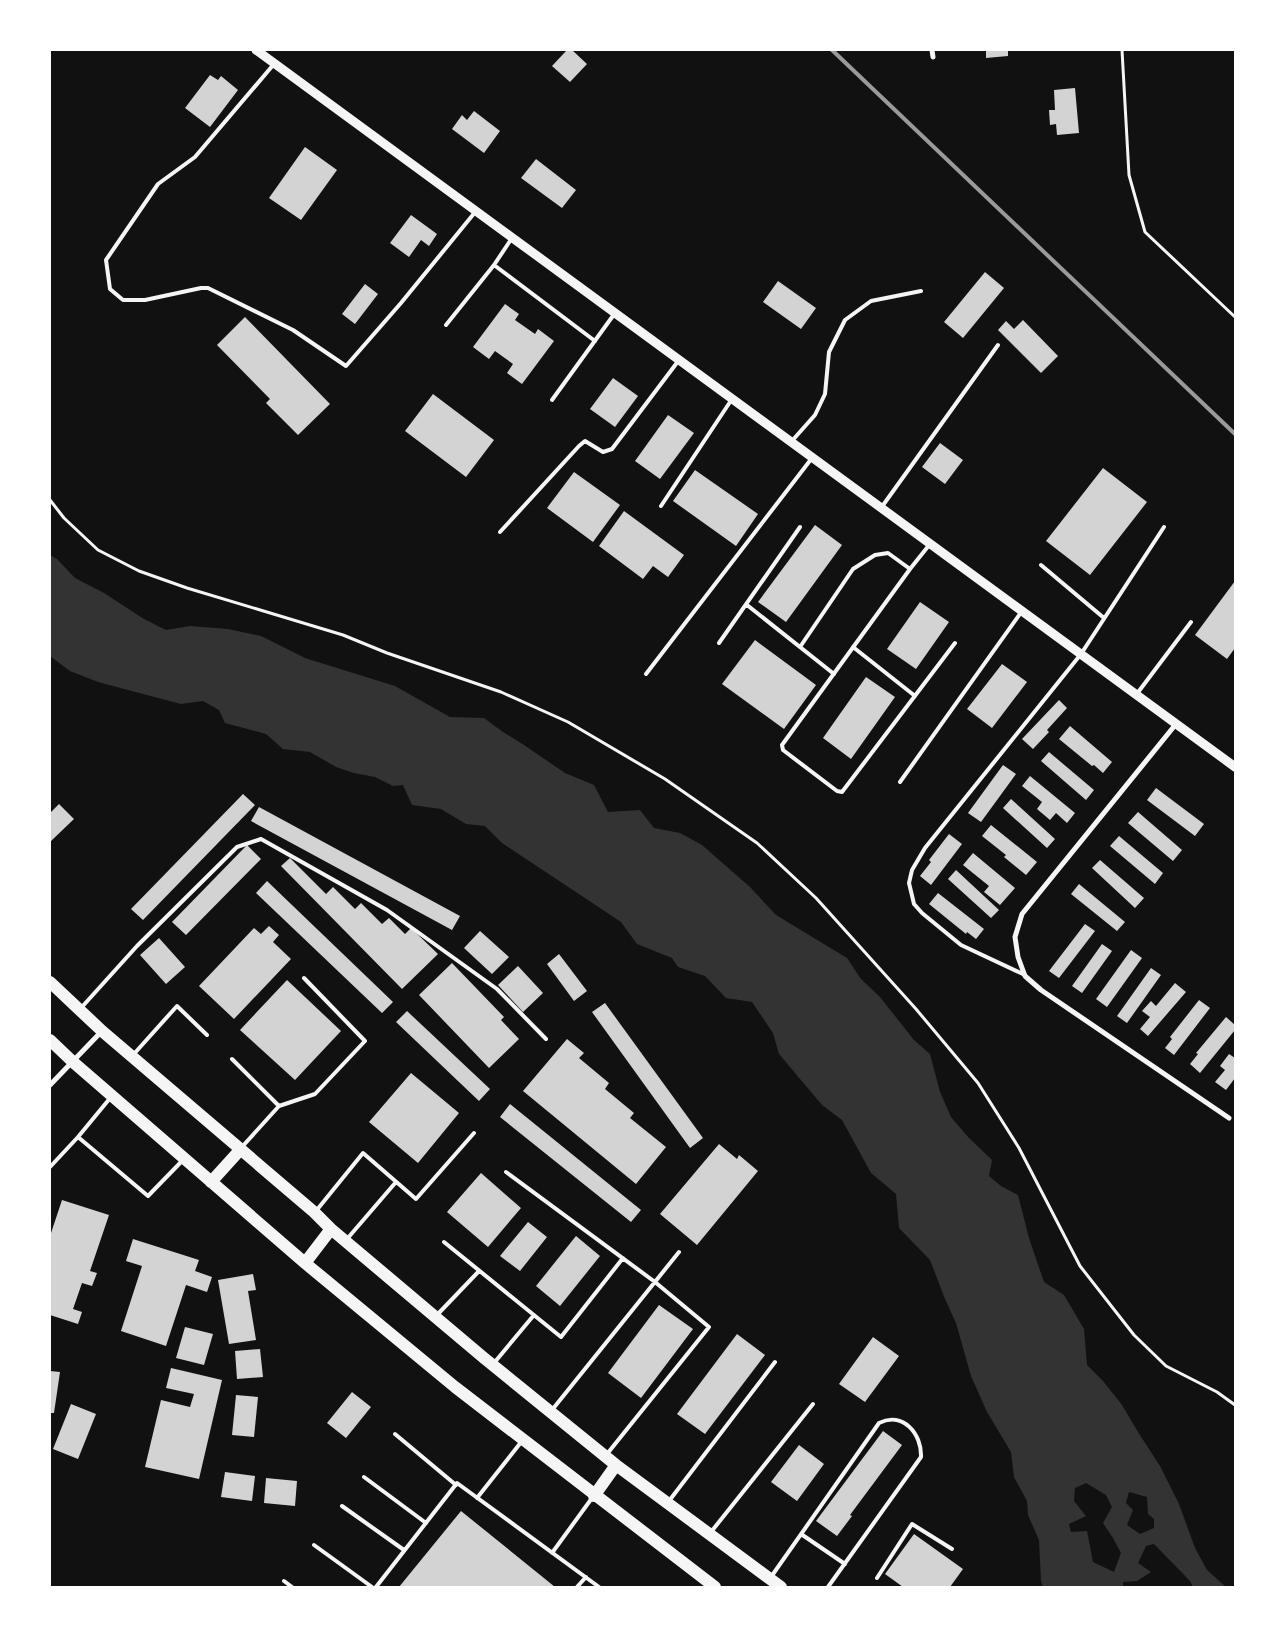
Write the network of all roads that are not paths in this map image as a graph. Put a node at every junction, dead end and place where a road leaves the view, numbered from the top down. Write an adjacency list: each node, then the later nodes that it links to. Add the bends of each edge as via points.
1 (256, 50): 4 (street)
2 (932, 50): 3 (street)
3 (933, 57)
4 (274, 64): 5 (street); 5 (lane, via 195,157 158,184 106,260 110,289 122,300 145,300 208,288 293,330 346,366)
5 (476, 211): 6 (street)
6 (512, 238): 7 (lane); 9 (street)
7 (494, 265): 10 (lane); 11 (lane)
8 (921, 291): 16 (lane, via 871,301 845,320 829,352 825,394 815,415)
9 (615, 313): 11 (lane); 13 (street)
10 (446, 325)
11 (595, 341): 15 (lane)
12 (998, 344): 19 (lane)
13 (678, 360): 14 (street); 22 (lane, via 612,448 603,452 585,441 578,446)
14 (732, 398): 16 (street); 18 (lane)
15 (552, 400)
16 (791, 442): 17 (street)
17 (812, 458): 19 (street); 35 (lane)
18 (661, 506)
19 (881, 508): 23 (street)
20 (800, 527): 26 (lane)
21 (1164, 527): 28 (lane)
22 (500, 532)
23 (930, 544): 25 (lane); 27 (street)
24 (1041, 565): 28 (lane)
25 (910, 569): 32 (lane, via 888,553 875,555 853,569); 33 (lane)
26 (747, 605): 30 (lane); 32 (lane)
27 (1022, 611): 34 (street); 41 (lane)
28 (1104, 618): 34 (lane)
29 (1191, 622): 37 (lane)
30 (719, 643)
31 (955, 643): 38 (lane)
32 (800, 647): 36 (lane)
33 (853, 647): 36 (lane); 38 (lane)
34 (1081, 654): 37 (street); 42 (lane, via 925,848 909,882 914,904 961,946)
35 (646, 674)
36 (834, 674): 38 (lane, via 781,747 838,791 842,792)
37 (1136, 695): 39 (street)
38 (915, 696)
39 (1176, 724): 40 (street); 42 (street, via 1022,914 1015,937)
40 (1235, 767)
41 (900, 782)
42 (1025, 976): 56 (street)
43 (304, 978): 55 (lane, via 365,1040 315,1094)
44 (50, 982): 45 (main road)
45 (79, 1010): 46 (main road); 48 (lane, via 137,946 237,847 261,839 388,910 497,989)
46 (102, 1031): 50 (main road); 52 (street)
47 (207, 1035): 50 (lane, via 177,1006)
48 (546, 1038)
49 (50, 1040): 52 (main road)
50 (132, 1056): 59 (main road)
51 (232, 1059): 55 (lane)
52 (73, 1062): 53 (street); 54 (main road)
53 (50, 1085)
54 (112, 1096): 58 (lane); 60 (main road)
55 (279, 1106): 59 (lane)
56 (1228, 1118)
57 (474, 1133): 64 (lane, via 416,1199)
58 (78, 1137): 60 (lane, via 148,1196); 61 (lane)
59 (240, 1150): 63 (main road); 65 (main road)
60 (184, 1159): 63 (main road)
61 (50, 1167)
62 (506, 1172): 70 (lane)
63 (212, 1182): 71 (main road)
64 (396, 1182): 65 (lane, via 363,1153); 67 (lane)
65 (314, 1212): 66 (main road)
66 (332, 1229): 67 (main road); 71 (main road)
67 (346, 1241): 75 (main road)
68 (444, 1242): 72 (lane)
69 (679, 1252): 73 (lane)
70 (623, 1258): 73 (lane); 74 (lane, via 561,1337)
71 (305, 1264): 81 (main road)
72 (479, 1271): 74 (lane); 75 (lane)
73 (655, 1282): 79 (lane); 82 (lane, via 709,1327)
74 (534, 1315): 77 (lane)
75 (436, 1317): 77 (main road)
76 (775, 1362): 88 (lane)
77 (492, 1364): 79 (main road)
78 (813, 1404): 91 (lane)
79 (550, 1412): 82 (main road)
80 (395, 1434): 85 (lane)
81 (522, 1440): 86 (main road); 87 (lane)
82 (605, 1456): 83 (main road)
83 (616, 1465): 86 (main road); 88 (main road)
84 (364, 1477): 90 (lane)
85 (456, 1485): 87 (lane); 90 (lane)
86 (594, 1496): 96 (lane); 107 (main road)
87 (477, 1498): 96 (lane)
88 (667, 1503): 91 (main road)
89 (342, 1506): 95 (lane)
90 (426, 1523): 95 (lane)
91 (709, 1534): 100 (main road)
92 (801, 1534): 97 (lane); 97 (lane, via 879,1423 894,1418 900,1420 917,1435 921,1457); 100 (lane)
93 (314, 1545): 103 (lane)
94 (952, 1549): 99 (lane, via 912,1524)
95 (404, 1550): 104 (lane)
96 (552, 1553): 98 (lane)
97 (845, 1564): 109 (lane)
98 (586, 1577): 105 (lane); 106 (lane)
99 (877, 1578)
100 (770, 1579): 108 (main road)
101 (284, 1581): 102 (lane)
102 (292, 1587)
103 (372, 1587)
104 (376, 1587)
105 (577, 1587)
106 (599, 1587)
107 (715, 1587)
108 (781, 1587)
109 (828, 1587)

